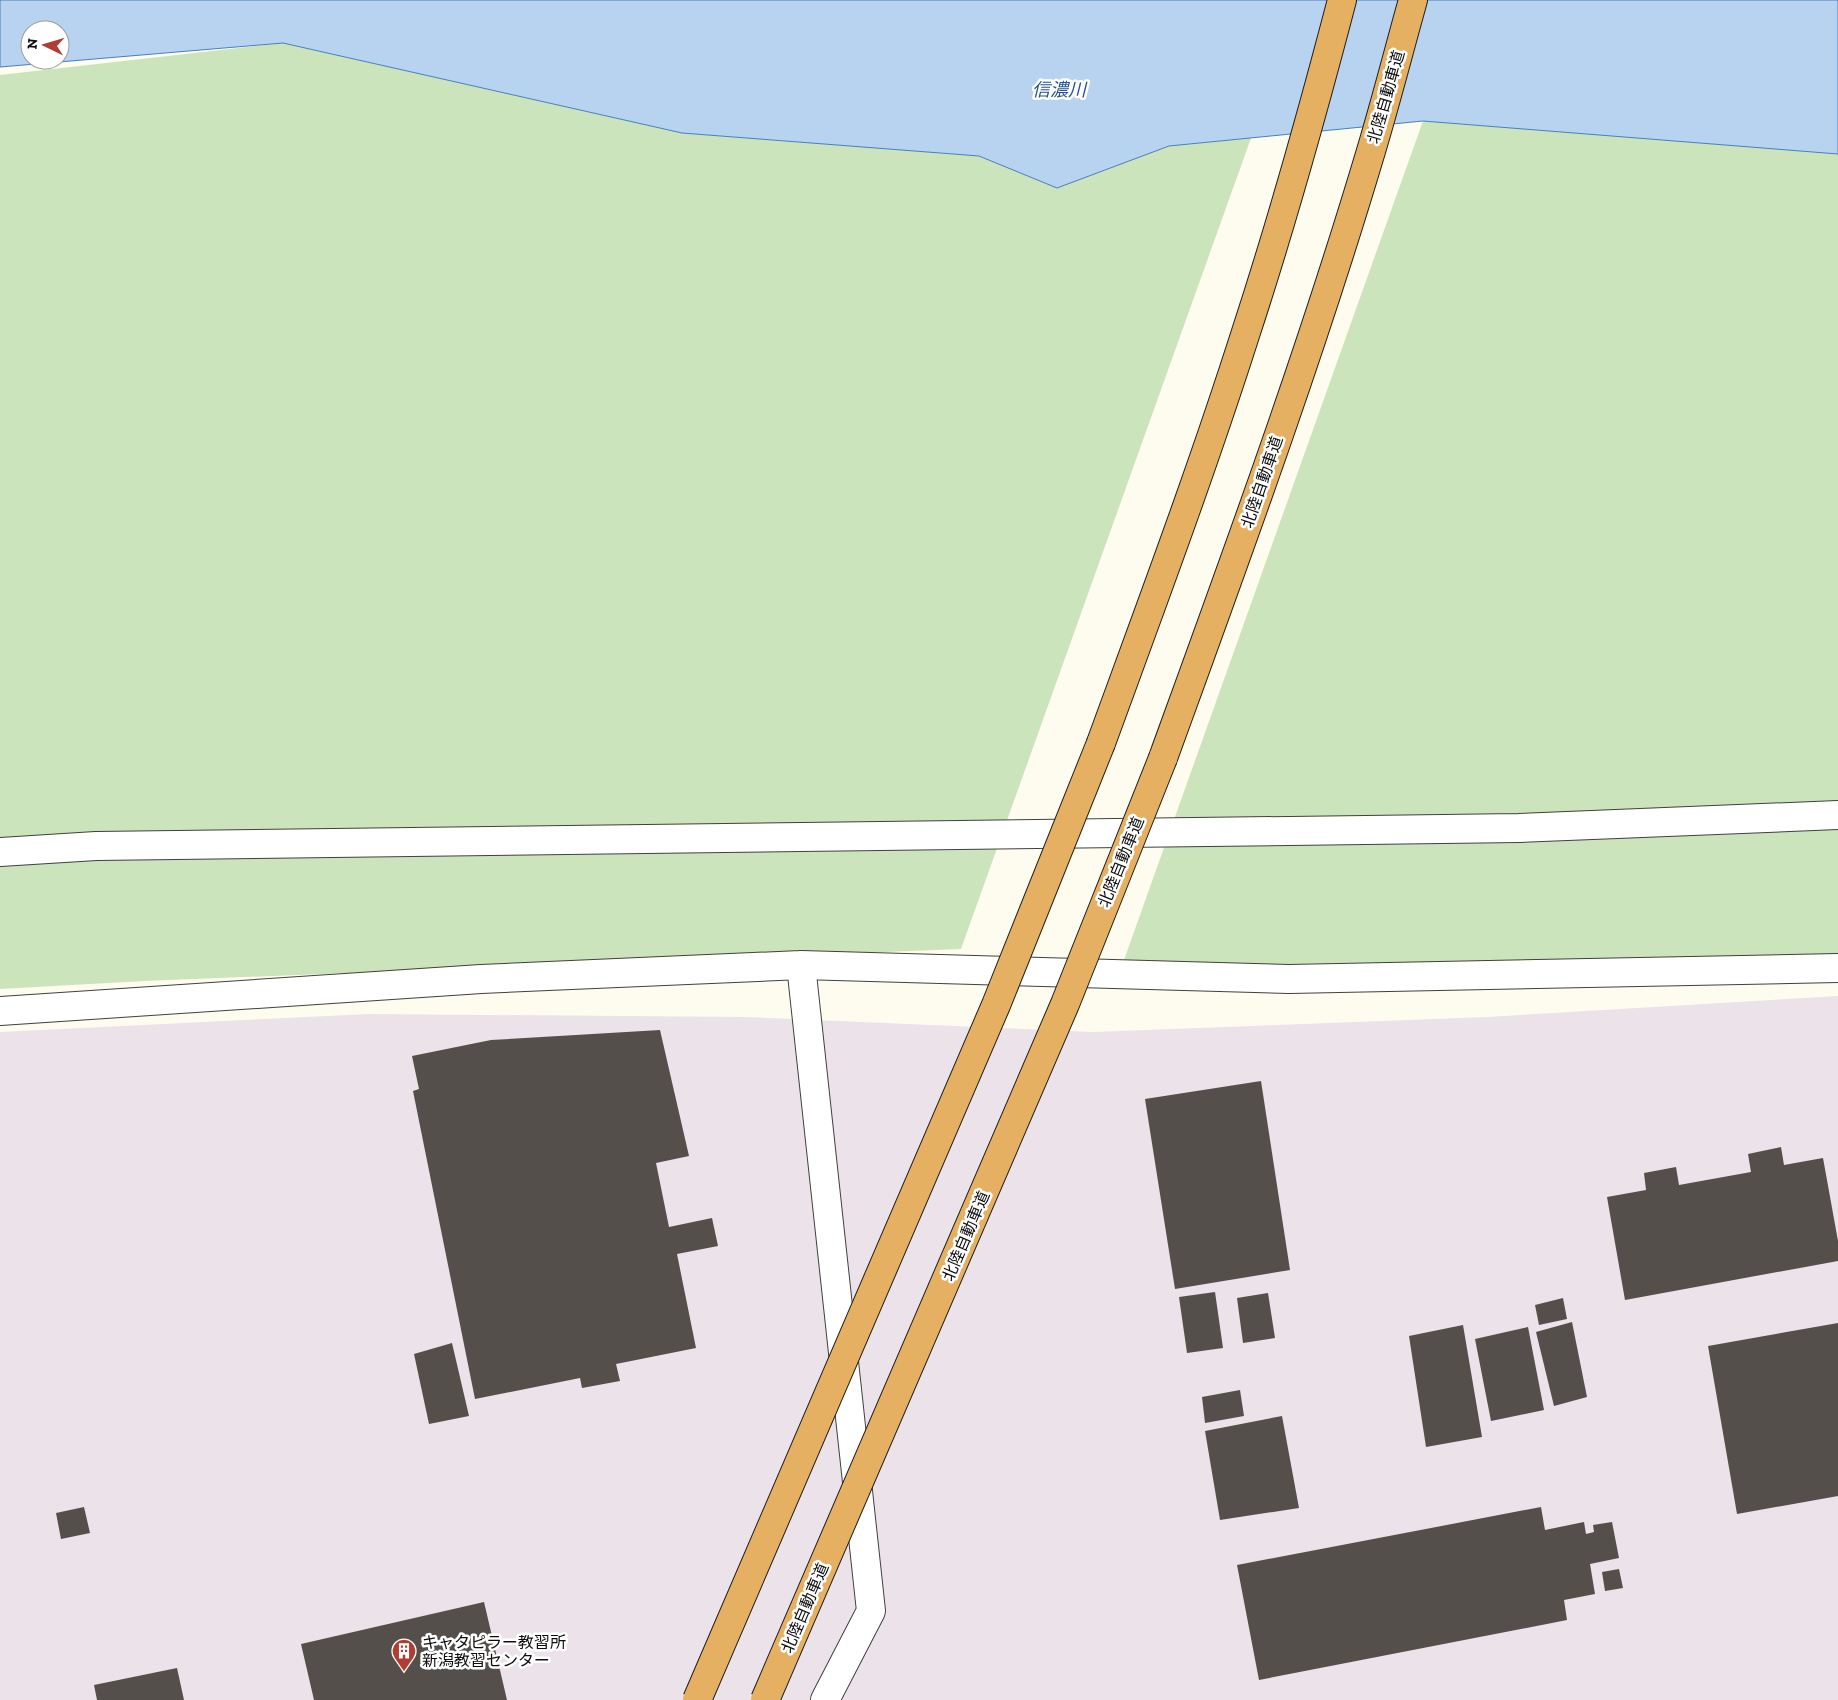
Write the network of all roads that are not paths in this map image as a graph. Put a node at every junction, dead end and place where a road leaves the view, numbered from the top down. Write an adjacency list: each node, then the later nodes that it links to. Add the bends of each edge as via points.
1 (1342, 0): 8 (highway, bridge, via 1304,146 1246,332 1179,533 1101,742 996,1005)
2 (1413, 0): 9 (highway, 北陸自動車道, bridge, via 1371,151 1305,357 1237,557 1163,758 1050,1040)
3 (1838, 815): 4 (street, via 1519,828 96,846)
4 (0, 852)
5 (801, 965): 6 (street, via 1289,979); 7 (street, via 481,979); 10 (street, via 871,1610)
6 (1838, 968)
7 (0, 1010)
8 (697, 1700)
9 (765, 1700)
10 (825, 1700)

